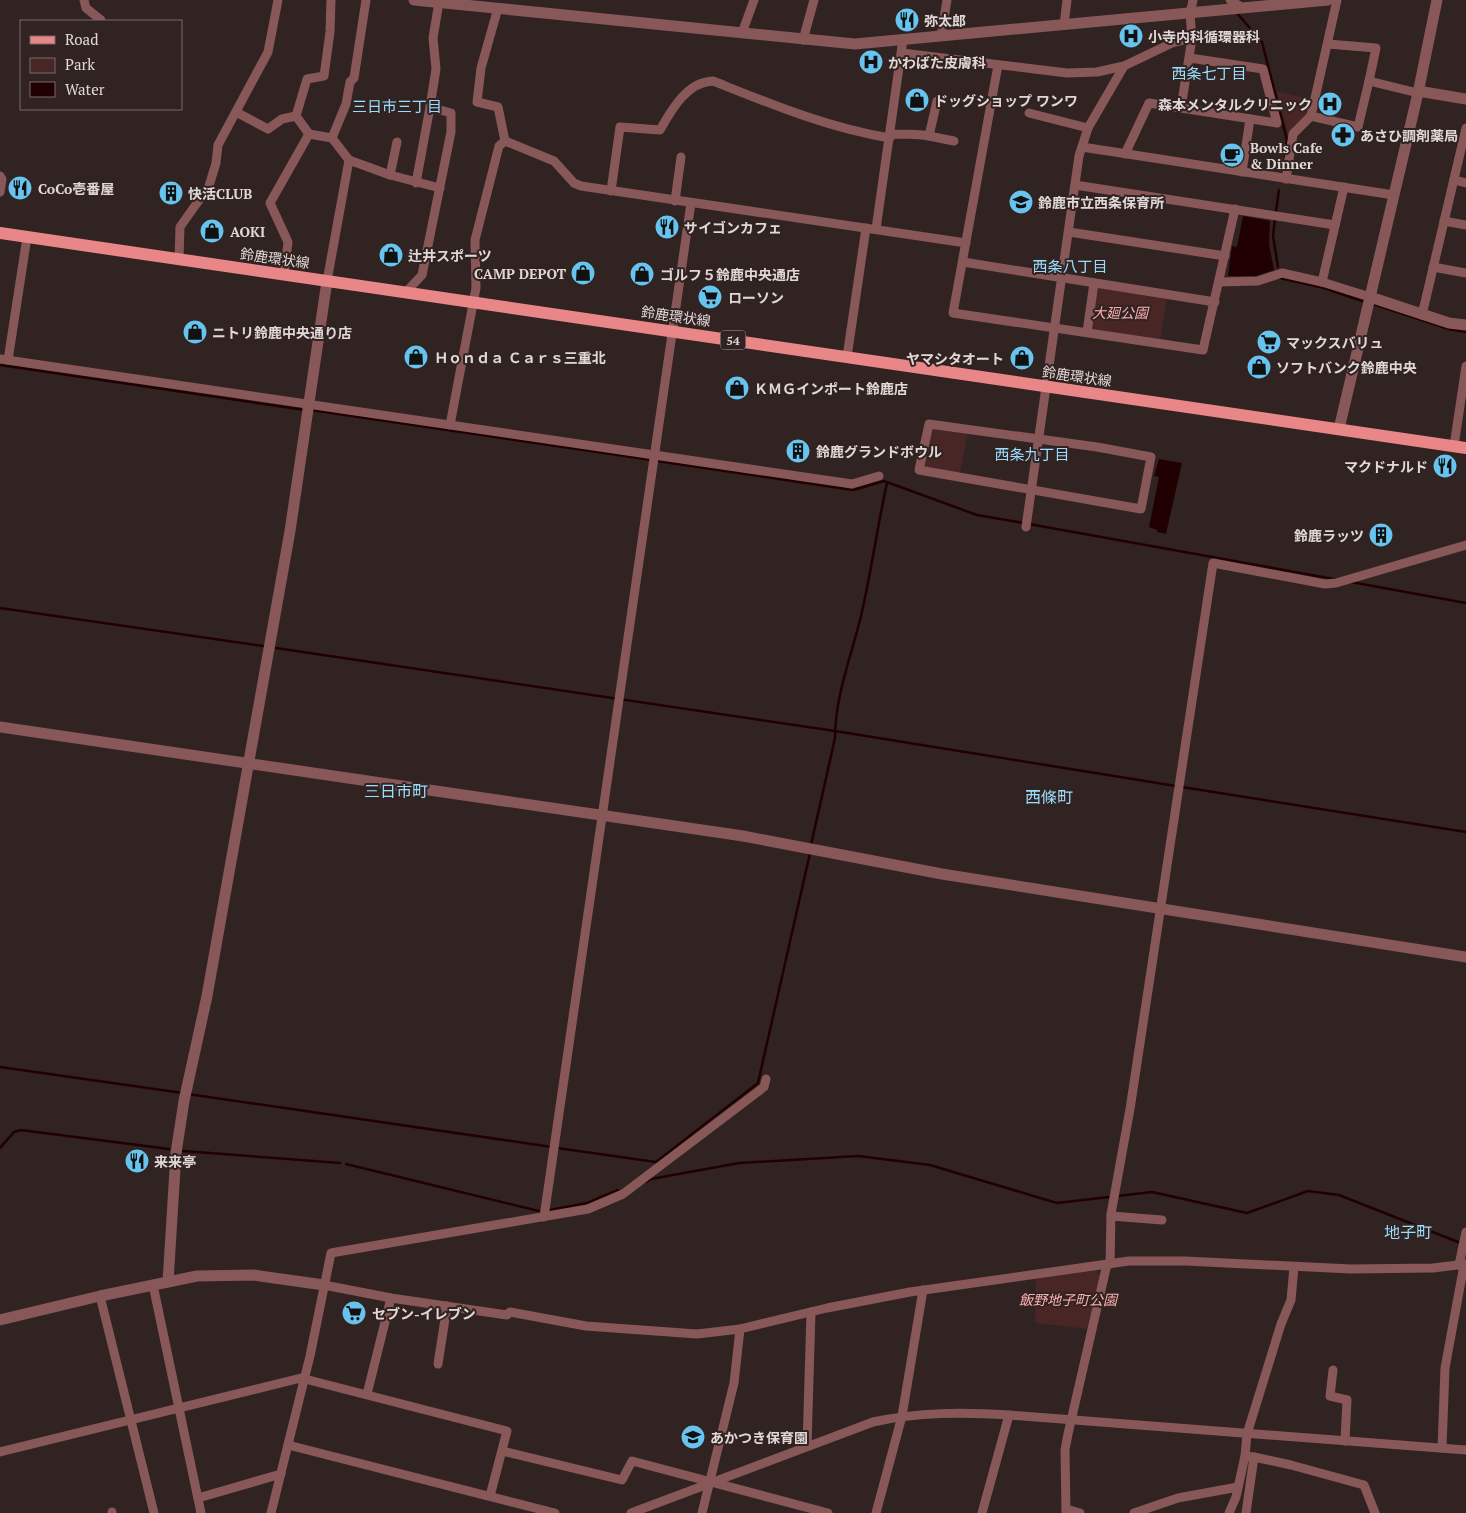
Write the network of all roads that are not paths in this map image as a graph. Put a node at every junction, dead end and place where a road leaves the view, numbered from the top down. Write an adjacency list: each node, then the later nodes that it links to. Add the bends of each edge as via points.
1 (84, 0): 20 (street, via 86,8)
2 (278, 0): 38 (street, via 268,52)
3 (331, 0): 40 (street, via 324,76 307,79)
4 (366, 0): 48 (street, via 354,78)
5 (414, 0): 15 (street)
6 (754, 0): 22 (street)
7 (814, 0): 25 (street)
8 (947, 0): 23 (street)
9 (1068, 0): 21 (street)
10 (1193, 0): 19 (street)
11 (1230, 0): 18 (street)
12 (1328, 0): 18 (street)
13 (1338, 0): 27 (street)
14 (1438, 0): 33 (street)
15 (438, 2): 16 (street); 36 (street, via 432,38 436,69)
16 (465, 2): 17 (street)
17 (498, 8): 22 (street); 49 (street, via 481,68 477,102 498,107)
18 (1243, 8): 19 (street)
19 (1190, 14): 21 (street); 24 (street)
20 (101, 20)
21 (1064, 25): 23 (street)
22 (742, 33): 25 (street)
23 (941, 36): 26 (street)
24 (1192, 38): 29 (street); 31 (street)
25 (803, 40): 26 (street, via 855,44)
26 (903, 40): 28 (street)
27 (1328, 44): 32 (street, via 1376,48); 41 (street)
28 (902, 53): 30 (street); 46 (street)
29 (1190, 58): 37 (street); 42 (street, via 1263,69 1277,123)
30 (998, 65): 31 (street, via 1067,73 1097,72); 80 (street)
31 (1124, 66): 43 (street)
32 (1369, 81): 33 (street); 41 (street, via 1358,127)
33 (1418, 92): 34 (street); 68 (street)
34 (1466, 99)
35 (937, 101): 47 (street)
36 (430, 107): 61 (street); 65 (street, via 451,113 451,132)
37 (1181, 108): 42 (street); 53 (street, via 1149,103)
38 (236, 112): 40 (street, via 268,128 282,119); 82 (street, via 218,146 209,186 180,227)
39 (1029, 114): 43 (street)
40 (296, 116): 44 (street)
41 (1311, 116): 59 (street, via 1293,134)
42 (1250, 119): 56 (street)
43 (1088, 128): 52 (street)
44 (308, 134): 48 (street); 86 (street, via 270,203 288,242)
45 (1465, 134): 60 (street)
46 (890, 136): 47 (street, via 913,132); 66 (street, via 857,132 805,117 713,81 704,81 688,90 660,130 620,127); 76 (street)
47 (929, 136): 50 (street)
48 (332, 138): 55 (street)
49 (505, 141): 66 (street, via 554,161 574,183); 93 (street, via 499,146 475,240 476,288)
50 (954, 141)
51 (397, 142): 57 (street)
52 (1082, 147): 53 (street); 63 (street)
53 (1125, 154): 56 (street)
54 (681, 158): 69 (street)
55 (349, 160): 57 (street); 88 (street)
56 (1242, 172): 59 (street)
57 (390, 175): 61 (street)
58 (0, 176): 67 (street)
59 (1286, 178): 64 (street)
60 (1454, 180): 62 (street); 72 (street)
61 (416, 182): 65 (street)
62 (1466, 183)
63 (1075, 185): 71 (street); 77 (street)
64 (1344, 187): 68 (street); 73 (street)
65 (440, 188): 92 (street, via 422,275)
66 (611, 191): 69 (street)
67 (0, 192)
68 (1394, 195): 95 (street)
69 (675, 201): 70 (street)
70 (691, 203): 75 (street); 99 (street)
71 (1235, 209): 73 (street); 81 (street)
72 (1444, 221): 74 (street); 84 (street)
73 (1335, 225): 90 (street)
74 (1466, 225)
75 (866, 228): 76 (street); 101 (street)
76 (876, 229): 80 (street)
77 (1068, 232): 81 (street); 87 (street)
78 (0, 233): 79 (main road, 鈴鹿環状線 / 54)
79 (27, 237): 82 (main road, 鈴鹿環状線 / 54); 102 (street)
80 (966, 243): 83 (street)
81 (1225, 256): 89 (street)
82 (179, 259): 86 (main road, 鈴鹿環状線 / 54)
83 (963, 262): 87 (street); 98 (street, via 953,313)
84 (1433, 267): 85 (street); 96 (street)
85 (1466, 272)
86 (284, 274): 88 (main road, 鈴鹿環状線 / 54)
87 (1062, 278): 91 (street); 98 (street)
88 (327, 281): 92 (main road, 鈴鹿環状線 / 54); 105 (street)
89 (1220, 282): 90 (street, via 1258,281 1282,273); 94 (street)
90 (1322, 282): 95 (street)
91 (1094, 283): 94 (street); 100 (street)
92 (406, 292): 93 (main road, 鈴鹿環状線 / 54)
93 (473, 302): 99 (main road, 鈴鹿環状線 / 54); 106 (street)
94 (1215, 302): 100 (street, via 1204,350)
95 (1369, 303): 96 (street); 107 (street)
96 (1422, 315): 97 (street)
97 (1466, 325)
98 (1056, 327): 100 (street); 104 (street)
99 (673, 331): 101 (main road, 鈴鹿環状線 / 54); 110 (street)
100 (1087, 332)
101 (847, 357): 104 (main road, 鈴鹿環状線 / 54)
102 (4, 360): 105 (street)
103 (1466, 366): 109 (street)
104 (1048, 387): 107 (main road, 鈴鹿環状線 / 54); 108 (street)
105 (309, 409): 106 (street); 116 (street)
106 (450, 425): 110 (street)
107 (1339, 429): 109 (main road, 鈴鹿環状線 / 54)
108 (1040, 439): 112 (street); 112 (street, via 929,424 919,470); 112 (street, via 1151,457 1142,509)
109 (1460, 447)
110 (655, 459): 111 (street, via 852,484); 117 (street)
111 (879, 476)
112 (1032, 491): 113 (street)
113 (1027, 523)
114 (1466, 545): 118 (street, via 1325,584 1213,563)
115 (0, 727): 116 (street)
116 (248, 764): 117 (street); 128 (street, via 176,1153)
117 (601, 815): 118 (street); 122 (street)
118 (1161, 908): 119 (street); 121 (street)
119 (1466, 957)
120 (766, 1079): 122 (street, via 764,1087 623,1194 588,1209)
121 (1111, 1216): 123 (street); 125 (street)
122 (544, 1217): 130 (street, via 331,1253)
123 (1162, 1220)
124 (1466, 1232): 126 (street)
125 (1108, 1264): 127 (street, via 1166,1260); 131 (street); 145 (street)
126 (1463, 1265): 127 (street); 151 (street, via 1445,1368)
127 (1294, 1267): 147 (street, via 1291,1300)
128 (168, 1282): 129 (street); 130 (street, via 233,1274)
129 (154, 1285): 132 (street); 142 (street)
130 (324, 1285): 133 (street); 140 (street)
131 (923, 1290): 135 (street); 144 (street)
132 (100, 1296): 136 (street); 146 (street)
133 (391, 1298): 134 (street); 141 (street)
134 (447, 1306): 137 (street, via 507,1315 510,1312 586,1326 697,1334); 138 (street)
135 (811, 1312): 137 (street); 150 (street)
136 (0, 1320)
137 (740, 1329): 157 (street, via 734,1383)
138 (438, 1364)
139 (1333, 1370): 148 (street, via 1330,1396 1347,1400)
140 (304, 1378): 141 (street); 142 (street); 149 (street)
141 (367, 1394): 152 (street, via 507,1431)
142 (178, 1410): 146 (street); 160 (street)
143 (1008, 1415): 144 (street, via 962,1412); 145 (street); 170 (street)
144 (902, 1416): 150 (street, via 873,1422); 169 (street)
145 (1071, 1420): 147 (street); 161 (street, via 1065,1450)
146 (132, 1421): 154 (street); 162 (street)
147 (1247, 1434): 148 (street); 155 (street)
148 (1345, 1441): 151 (street)
149 (288, 1445): 156 (street); 159 (street)
150 (807, 1446): 157 (street)
151 (1442, 1448): 153 (street)
152 (502, 1450): 157 (street, via 622,1480 632,1461); 159 (street)
153 (1466, 1450)
154 (0, 1452)
155 (1250, 1457): 158 (street); 174 (street); 175 (street, via 1364,1485)
156 (281, 1474): 160 (street); 164 (street)
157 (709, 1483): 166 (street); 167 (street); 168 (street)
158 (1238, 1487): 172 (street, via 1178,1498); 173 (street)
159 (490, 1496): 165 (street)
160 (198, 1498): 163 (street)
161 (1066, 1511): 171 (street)
162 (154, 1513)
163 (201, 1513)
164 (271, 1513)
165 (555, 1513)
166 (631, 1513)
167 (702, 1513)
168 (828, 1513)
169 (876, 1513)
170 (982, 1513)
171 (1080, 1513)
172 (1134, 1513)
173 (1229, 1513)
174 (1246, 1513)
175 (1375, 1513)

